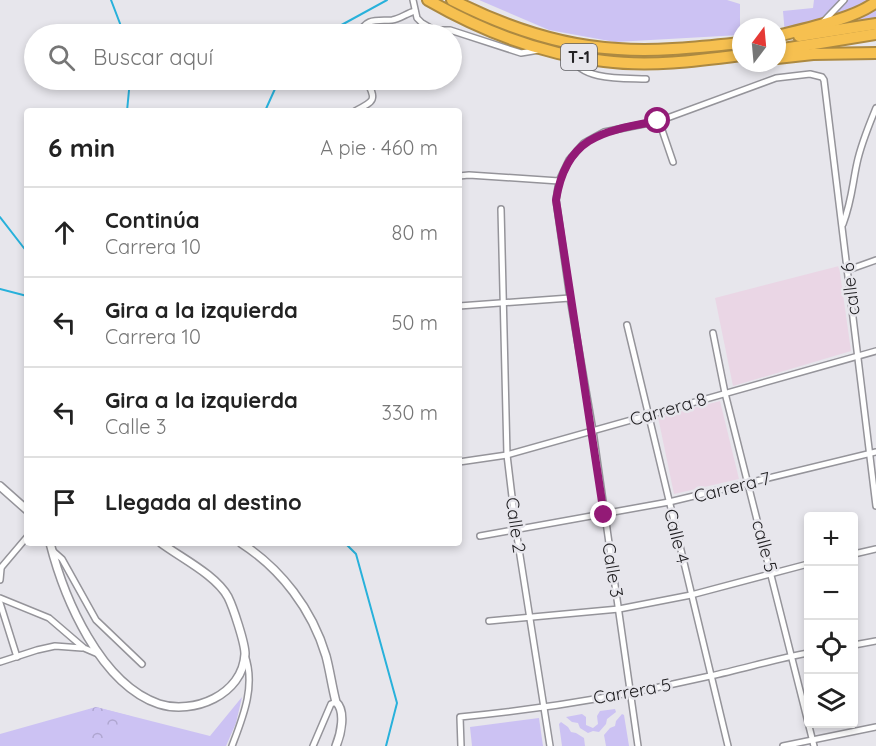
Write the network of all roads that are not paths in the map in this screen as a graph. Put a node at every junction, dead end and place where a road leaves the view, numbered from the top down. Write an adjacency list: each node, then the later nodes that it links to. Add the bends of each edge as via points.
1 (413, 0): 6 (street)
2 (428, 0): 16 (highway, T-1, via 476,26)
3 (452, 0): 15 (highway, T-1, via 528,31 597,48 683,49)
4 (844, 0): 7 (street)
5 (876, 2): 7 (highway)
6 (415, 11): 8 (street); 9 (street)
7 (822, 23): 13 (highway)
8 (366, 24)
9 (424, 24)
10 (876, 24): 14 (highway)
11 (462, 34): 16 (street, via 521,53)
12 (876, 34): 17 (highway)
13 (786, 35)
14 (786, 37)
15 (732, 44)
16 (544, 49): 19 (highway, T-1)
17 (786, 49)
18 (876, 53): 21 (highway)
19 (571, 55): 20 (highway, T-1, via 637,63); 22 (street, via 578,68 604,77)
20 (732, 57)
21 (786, 57)
22 (646, 79)
23 (371, 90): 24 (street, via 374,99)
24 (361, 108)
25 (876, 108): 31 (street, via 862,143)
26 (658, 121): 27 (street); 29 (street, via 604,132 584,143 569,160); 31 (street, calle 6, via 776,78 819,75 824,80)
27 (673, 162)
28 (462, 176): 29 (street)
29 (559, 182): 34 (street, Calle 3, via 556,200)
30 (501, 209): 35 (street, Calle 2)
31 (842, 225): 33 (street, calle 6)
32 (876, 260): 33 (street)
33 (848, 270): 40 (street, calle 6)
34 (570, 298): 35 (street); 43 (street, Calle 3)
35 (502, 302): 36 (street); 45 (street, Calle 2)
36 (462, 306)
37 (627, 325): 42 (street, Calle 4)
38 (713, 333): 41 (street, calle 5)
39 (876, 351): 40 (street, Carrera 8)
40 (858, 356): 41 (street, Carrera 8); 44 (street, calle 6)
41 (725, 393): 42 (street, Carrera 8); 47 (street, calle 5)
42 (649, 414): 43 (street, Carrera 8); 49 (street, Calle 4)
43 (593, 431): 45 (street, Carrera 8); 52 (street, Calle 3)
44 (873, 452): 47 (street, Carrera 7); 50 (street, calle 6)
45 (507, 455): 46 (street, Carrera 8); 53 (street, Calle 2)
46 (462, 462)
47 (748, 483): 49 (street, Carrera 7); 63 (street, calle 5)
48 (0, 486): 51 (street)
49 (669, 502): 52 (street, Carrera 7); 65 (street, Calle 4)
50 (876, 506)
51 (24, 507)
52 (604, 515): 53 (street, Carrera 7); 68 (street, Calle 3)
53 (516, 530): 54 (street, Carrera 7); 69 (street, Calle 2)
54 (480, 536)
55 (24, 541): 62 (street)
56 (51, 546): 76 (street, via 66,595); 80 (street, via 62,558 96,620)
57 (165, 546): 74 (street, via 228,596)
58 (245, 546): 83 (street, via 276,570 302,605 326,657)
59 (876, 549): 60 (street)
60 (858, 553)
61 (804, 565): 63 (street)
62 (1, 569): 64 (street)
63 (772, 573): 65 (street); 77 (street, calle 5)
64 (0, 580)
65 (691, 595): 68 (street); 81 (street, Calle 4)
66 (0, 598): 73 (street, via 49,618)
67 (0, 603): 78 (street)
68 (619, 609): 69 (street); 82 (street, Calle 3)
69 (531, 618): 70 (street); 84 (street, Calle 2)
70 (489, 621)
71 (876, 640): 72 (street)
72 (858, 644)
73 (84, 648): 76 (street); 78 (street, via 55,646)
74 (245, 653): 76 (street, via 237,677 216,698 174,708 138,693); 87 (street, via 250,687)
75 (804, 654): 77 (street, Carrera 5)
76 (100, 655)
77 (792, 656): 81 (street, Carrera 5); 86 (street, calle 5)
78 (17, 657): 79 (street)
79 (0, 662)
80 (142, 664)
81 (711, 676): 82 (street, Carrera 5); 93 (street, Calle 4)
82 (630, 692): 84 (street, Carrera 5); 92 (street, Calle 3)
83 (336, 702): 88 (street, via 331,704); 89 (street, via 341,712)
84 (545, 707): 90 (street, Carrera 5, via 460,717); 91 (street, Calle 2)
85 (876, 727): 86 (street)
86 (812, 739): 94 (street); 95 (street, calle 5)
87 (232, 746)
88 (313, 746)
89 (336, 746)
90 (461, 746)
91 (550, 746)
92 (638, 746)
93 (728, 746)
94 (783, 746)
95 (814, 746)

